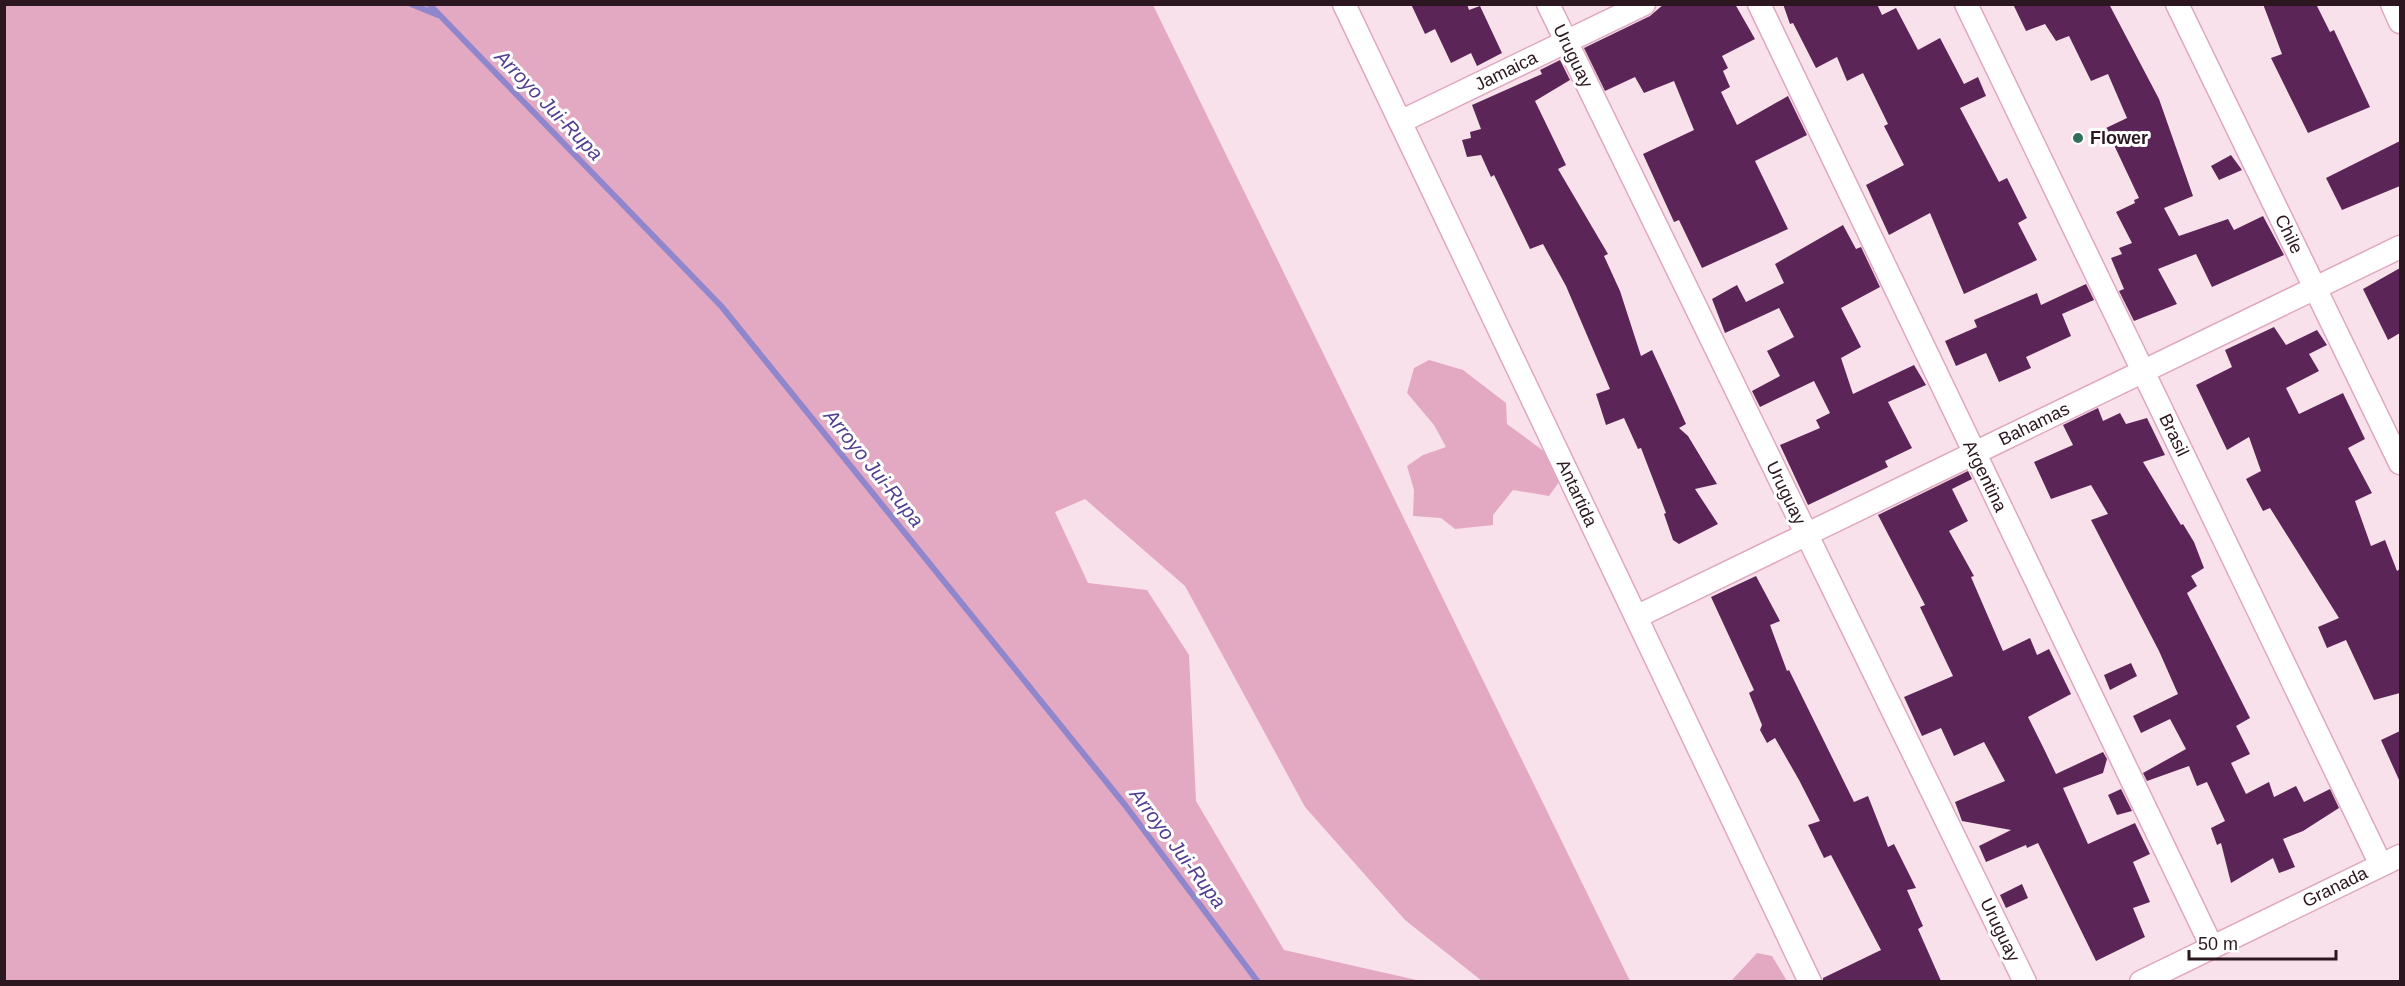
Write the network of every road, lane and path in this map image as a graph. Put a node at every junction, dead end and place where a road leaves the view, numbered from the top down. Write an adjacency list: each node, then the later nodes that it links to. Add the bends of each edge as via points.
1 (1344, 4): 10 (street, Antartida)
2 (1548, 4): 9 (street, Uruguay)
3 (1644, 4): 9 (street, Jamaica)
4 (1759, 4): 14 (street, Argentina)
5 (1966, 4): 13 (street, Brasil)
6 (2177, 4): 12 (street, Chile)
7 (2392, 4): 8 (street)
8 (2400, 22)
9 (1566, 42): 10 (street, Jamaica); 16 (street, Uruguay)
10 (1400, 122): 17 (street, Antartida)
11 (2400, 247): 12 (street, Bahamas)
12 (2316, 288): 13 (street, Bahamas); 15 (street, Chile)
13 (2143, 372): 14 (street, Bahamas); 18 (street, Brasil)
14 (1974, 453): 16 (street, Bahamas); 19 (street, Argentina)
15 (2400, 463)
16 (1807, 535): 17 (street, Bahamas); 21 (street, Uruguay)
17 (1636, 617): 20 (street, Antartida)
18 (2391, 860): 19 (street, Granada)
19 (2212, 947): 22 (street, Granada)
20 (1810, 981)
21 (2025, 981)
22 (2141, 981)

